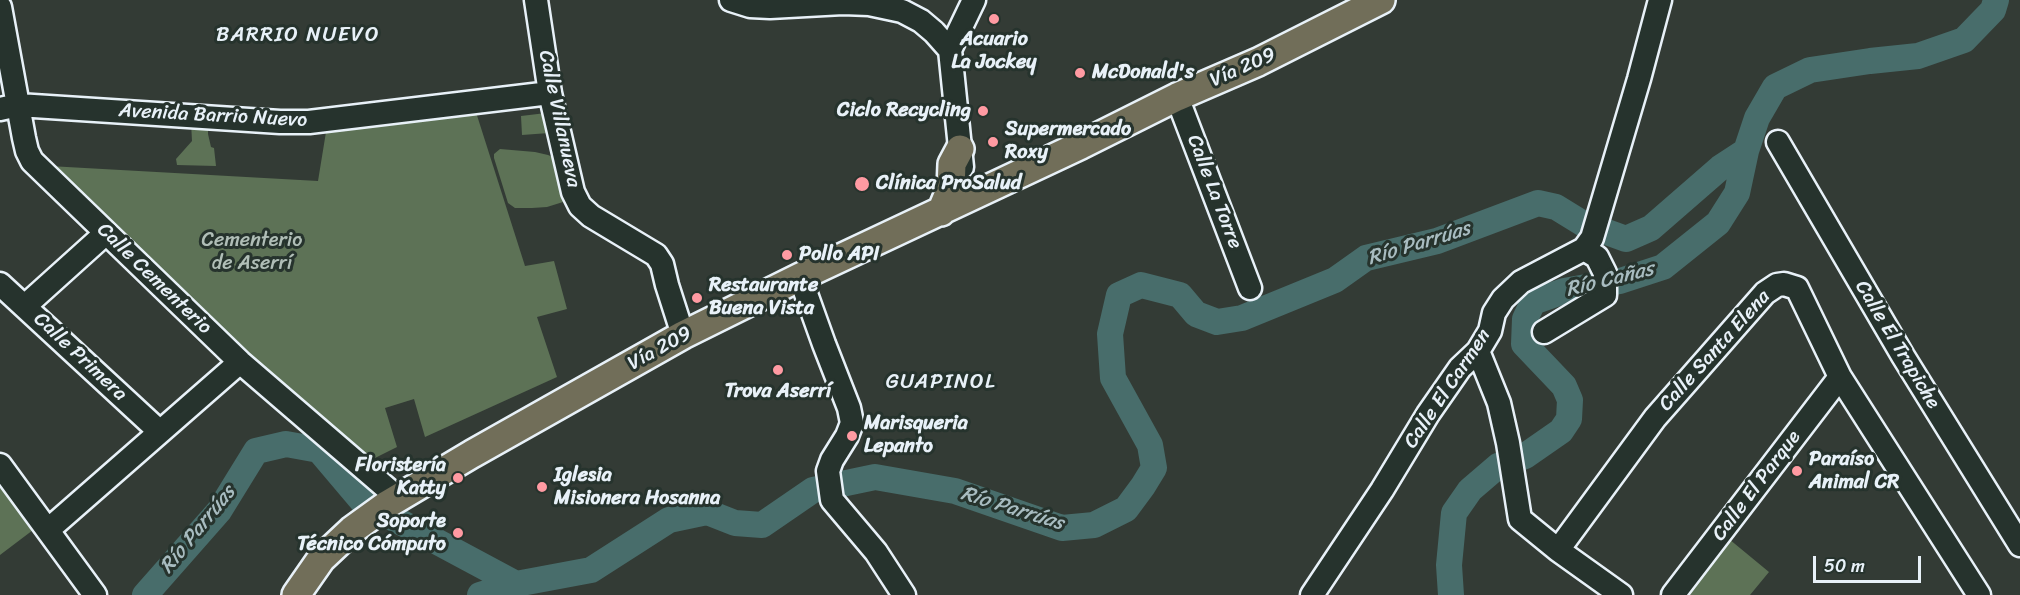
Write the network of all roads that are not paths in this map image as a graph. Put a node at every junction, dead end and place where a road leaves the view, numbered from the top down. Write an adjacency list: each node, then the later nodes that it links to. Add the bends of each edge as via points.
1 (536, 0): 8 (street, Calle Villanueva)
2 (731, 0): 7 (street, via 770,7 869,4 902,11 921,21)
3 (974, 0): 7 (street)
4 (1380, 0): 9 (main road, Vía 209, via 1258,62)
5 (1660, 0): 16 (street)
6 (0, 7): 10 (street, Calle Cementerio)
7 (950, 50): 12 (street)
8 (550, 93): 10 (street, Avenida Barrio Nuevo, via 309,122); 22 (street, Calle Villanueva, via 573,192 580,206 608,228 656,255)
9 (1177, 97): 13 (main road, Vía 209); 19 (street, Calle La Torre)
10 (9, 107): 15 (street, Calle Cementerio, via 32,161)
11 (1778, 142): 30 (street, Calle El Trapiche, via 1903,356)
12 (960, 149): 13 (street); 14 (main road, via 952,164 951,188)
13 (966, 201): 14 (main road, Vía 209)
14 (941, 212): 17 (main road, Vía 209)
15 (106, 233): 20 (street); 24 (street, Calle Cementerio)
16 (1591, 235): 21 (street, via 1605,284); 23 (street, Calle El Carmen, via 1521,282 1503,299)
17 (800, 278): 22 (main road, Vía 209); 34 (street, via 852,423 828,471 832,500 876,552)
18 (0, 284): 20 (street, Calle Primera)
19 (1250, 288)
20 (25, 306): 26 (street, Calle Primera)
21 (1544, 333)
22 (683, 335): 28 (main road, Vía 209)
23 (1478, 351): 31 (street, via 1499,403 1520,519); 35 (street, Calle El Carmen, via 1460,368 1428,414)
24 (240, 362): 26 (street); 28 (street, Calle Cementerio)
25 (1840, 377): 31 (street, Calle Santa Elena, via 1797,288 1784,284 1771,288 1655,418); 37 (street, Calle El Parque); 38 (street, Calle Santa Elena)
26 (159, 431): 29 (street)
27 (0, 465): 29 (street)
28 (386, 506): 33 (main road, Vía 209, via 321,559)
29 (48, 530): 32 (street)
30 (2020, 545)
31 (1558, 550): 36 (street)
32 (94, 595)
33 (296, 595)
34 (903, 595)
35 (1312, 595)
36 (1621, 595)
37 (1673, 595)
38 (1980, 595)

